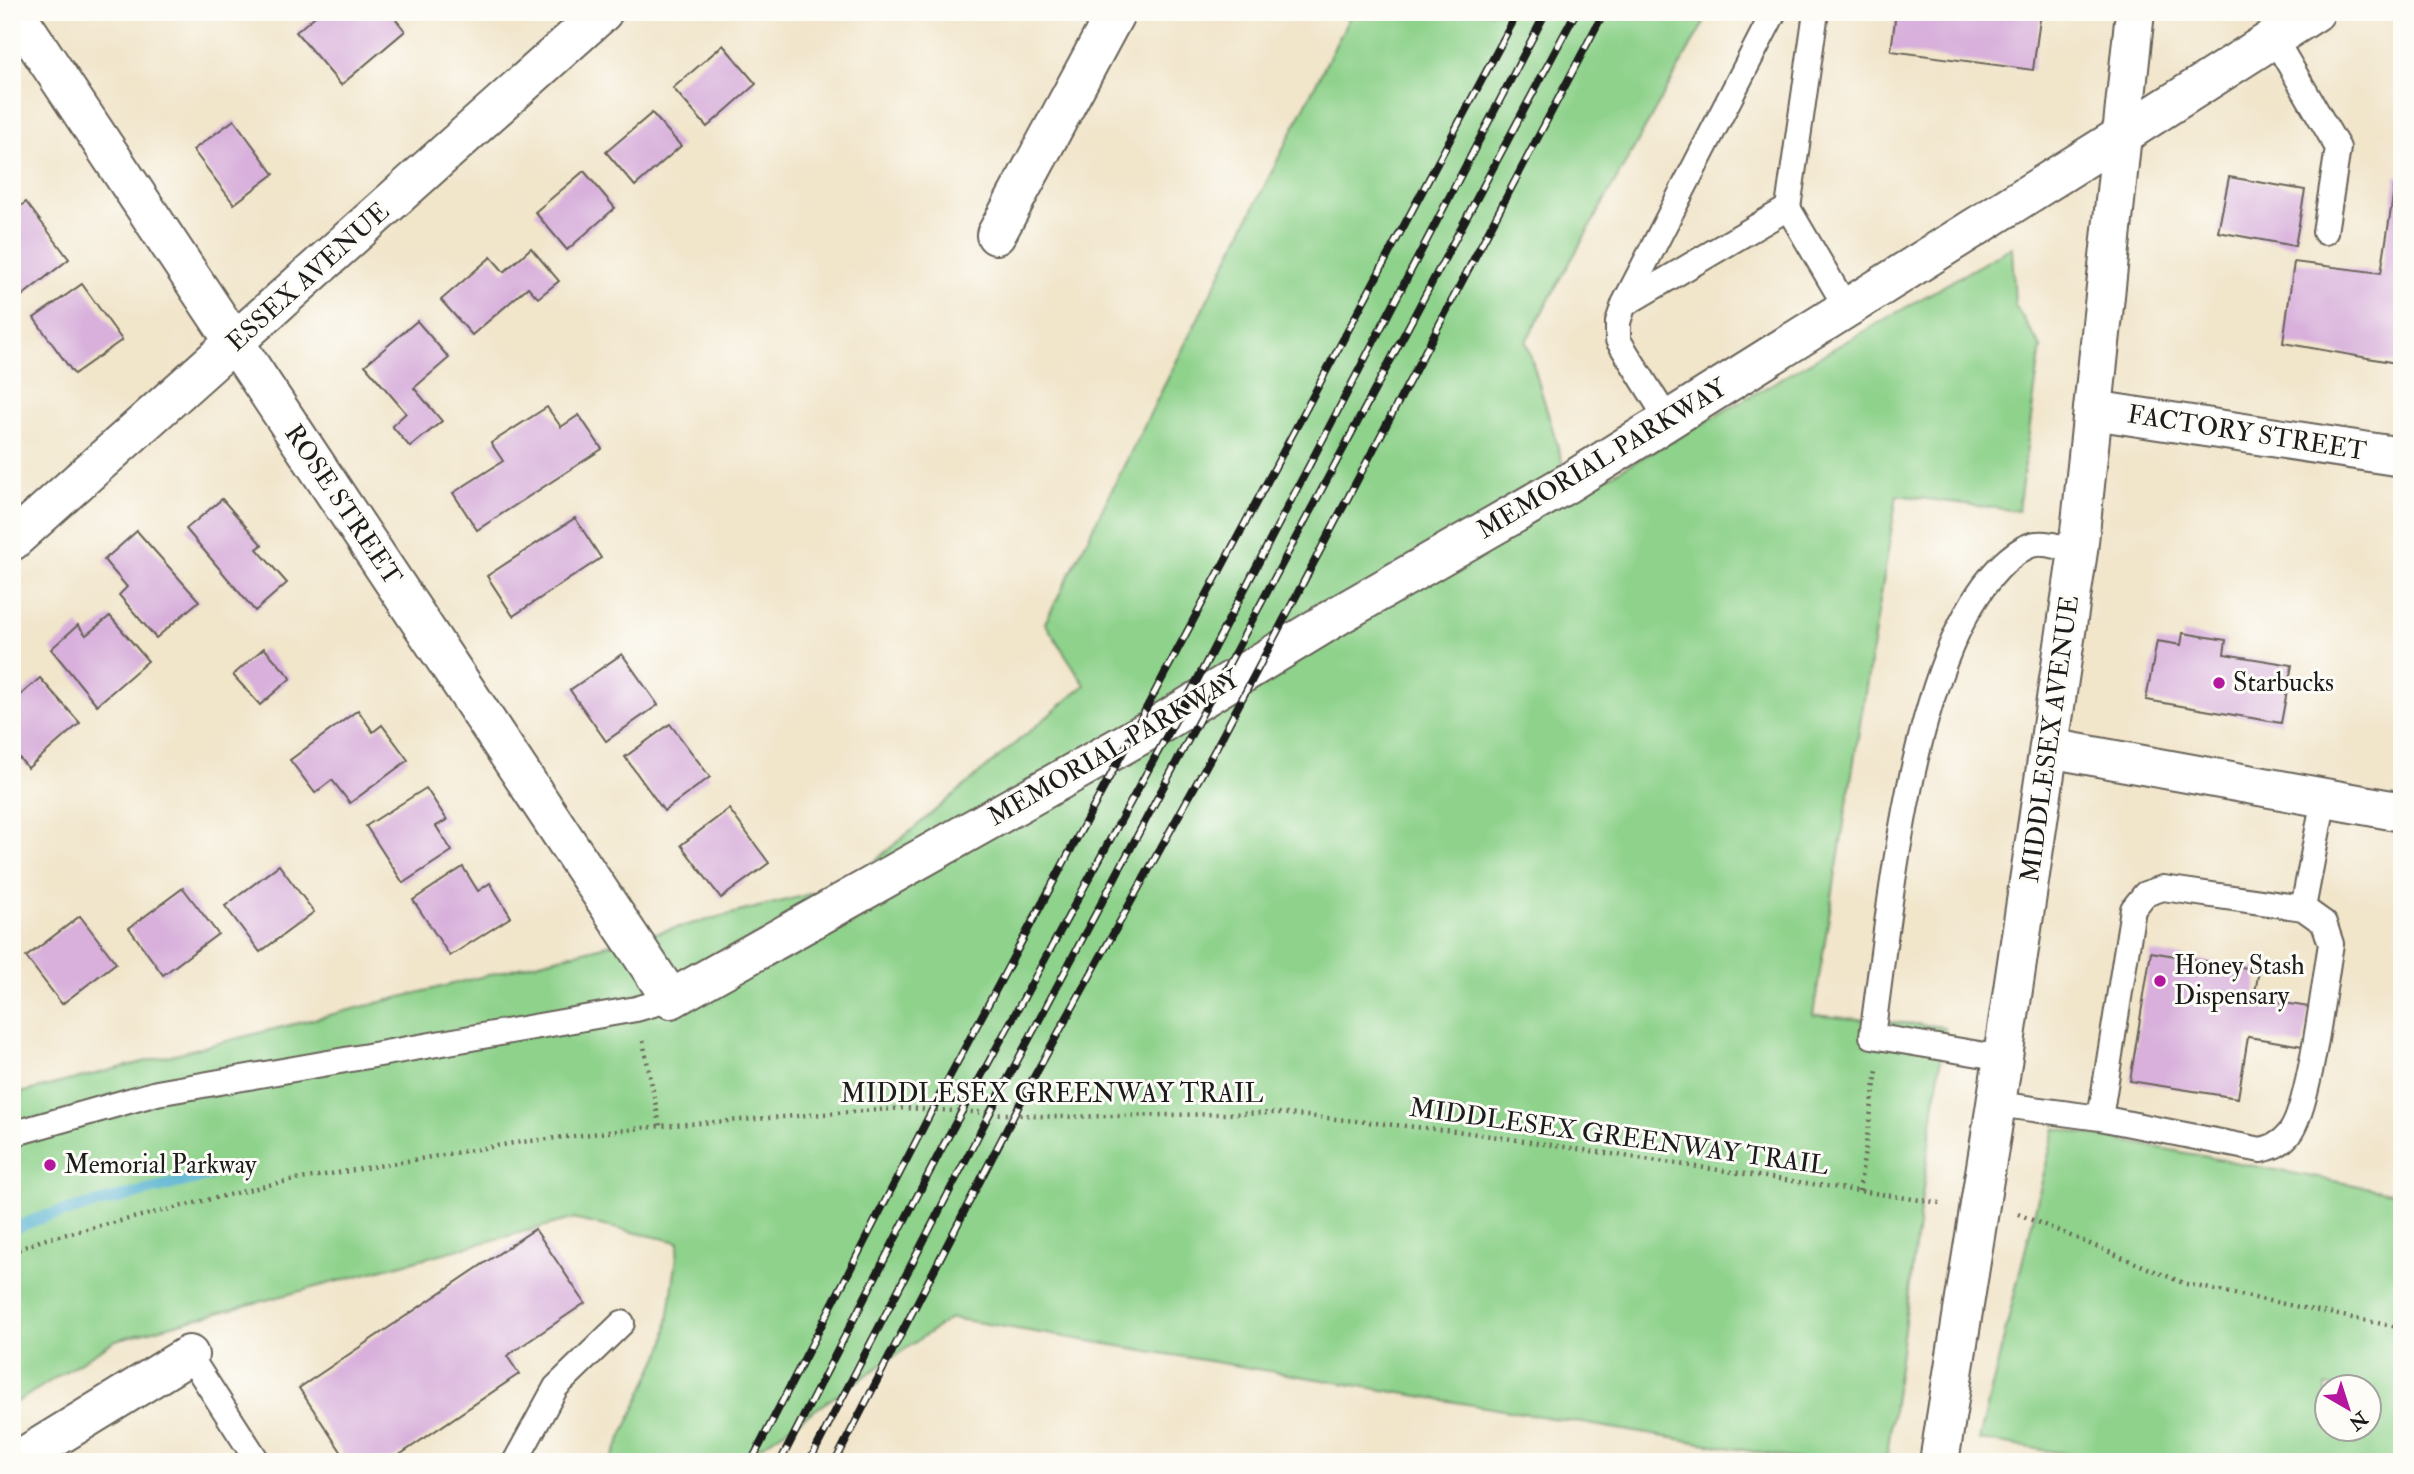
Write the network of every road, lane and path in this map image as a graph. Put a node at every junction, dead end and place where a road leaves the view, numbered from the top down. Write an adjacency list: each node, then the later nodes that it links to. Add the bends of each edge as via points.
1 (15, 12): 15 (street, ROSE STREET)
2 (603, 12): 15 (street, ESSEX AVENUE)
3 (1116, 12): 12 (street)
4 (1774, 12): 13 (lane)
5 (1816, 12): 10 (lane)
6 (2134, 12): 9 (street, MIDDLESEX AVENUE)
7 (2315, 12): 8 (street, MEMORIAL PARKWAY)
8 (2274, 38): 9 (street, MEMORIAL PARKWAY); 11 (lane, via 2338,148)
9 (2124, 134): 14 (street, MEMORIAL PARKWAY); 16 (street, MIDDLESEX AVENUE)
10 (1787, 208): 13 (lane); 14 (lane)
11 (2325, 232)
12 (996, 235)
13 (1624, 304): 17 (lane, via 1618,340)
14 (1846, 307): 17 (street, MEMORIAL PARKWAY)
15 (235, 342): 19 (street, ESSEX AVENUE); 25 (street, ROSE STREET)
16 (2093, 410): 18 (street, FACTORY STREET); 20 (street, MIDDLESEX AVENUE)
17 (1668, 420): 25 (street, MEMORIAL PARKWAY, via 1160,724)
18 (2402, 457)
19 (12, 541)
20 (2077, 551): 21 (street, MIDDLESEX AVENUE); 26 (lane, via 2036,544 2013,555 1983,586 1946,658 1905,807 1871,1036)
21 (2049, 748): 22 (street); 28 (street, MIDDLESEX AVENUE)
22 (2324, 798): 23 (street); 24 (lane)
23 (2402, 812)
24 (2303, 908): 30 (lane, via 2163,888 2145,894 2133,909); 30 (lane, via 2325,923 2331,944 2304,1100 2290,1133 2261,1150)
25 (671, 999): 32 (lane, MEMORIAL PARKWAY, via 622,1012 157,1093)
26 (1881, 1038): 28 (lane); 33 (path)
27 (646, 1056): 31 (path)
28 (2003, 1058): 29 (street, MIDDLESEX AVENUE)
29 (1996, 1104): 30 (lane); 43 (street, MIDDLESEX AVENUE)
30 (2100, 1118)
31 (660, 1126): 33 (path, MIDDLESEX GREENWAY TRAIL, via 905,1108 1056,1117 1278,1113 1464,1132); 36 (path, MIDDLESEX GREENWAY TRAIL, via 514,1143 277,1183 42,1240)
32 (12, 1134)
33 (1859, 1191): 34 (path, MIDDLESEX GREENWAY TRAIL)
34 (1932, 1202)
35 (2025, 1215): 38 (path, via 2186,1283)
36 (12, 1252)
37 (622, 1323): 42 (lane, via 555,1387)
38 (2402, 1328)
39 (189, 1355): 40 (street); 41 (lane)
40 (15, 1462)
41 (258, 1462)
42 (515, 1462)
43 (1939, 1462)

